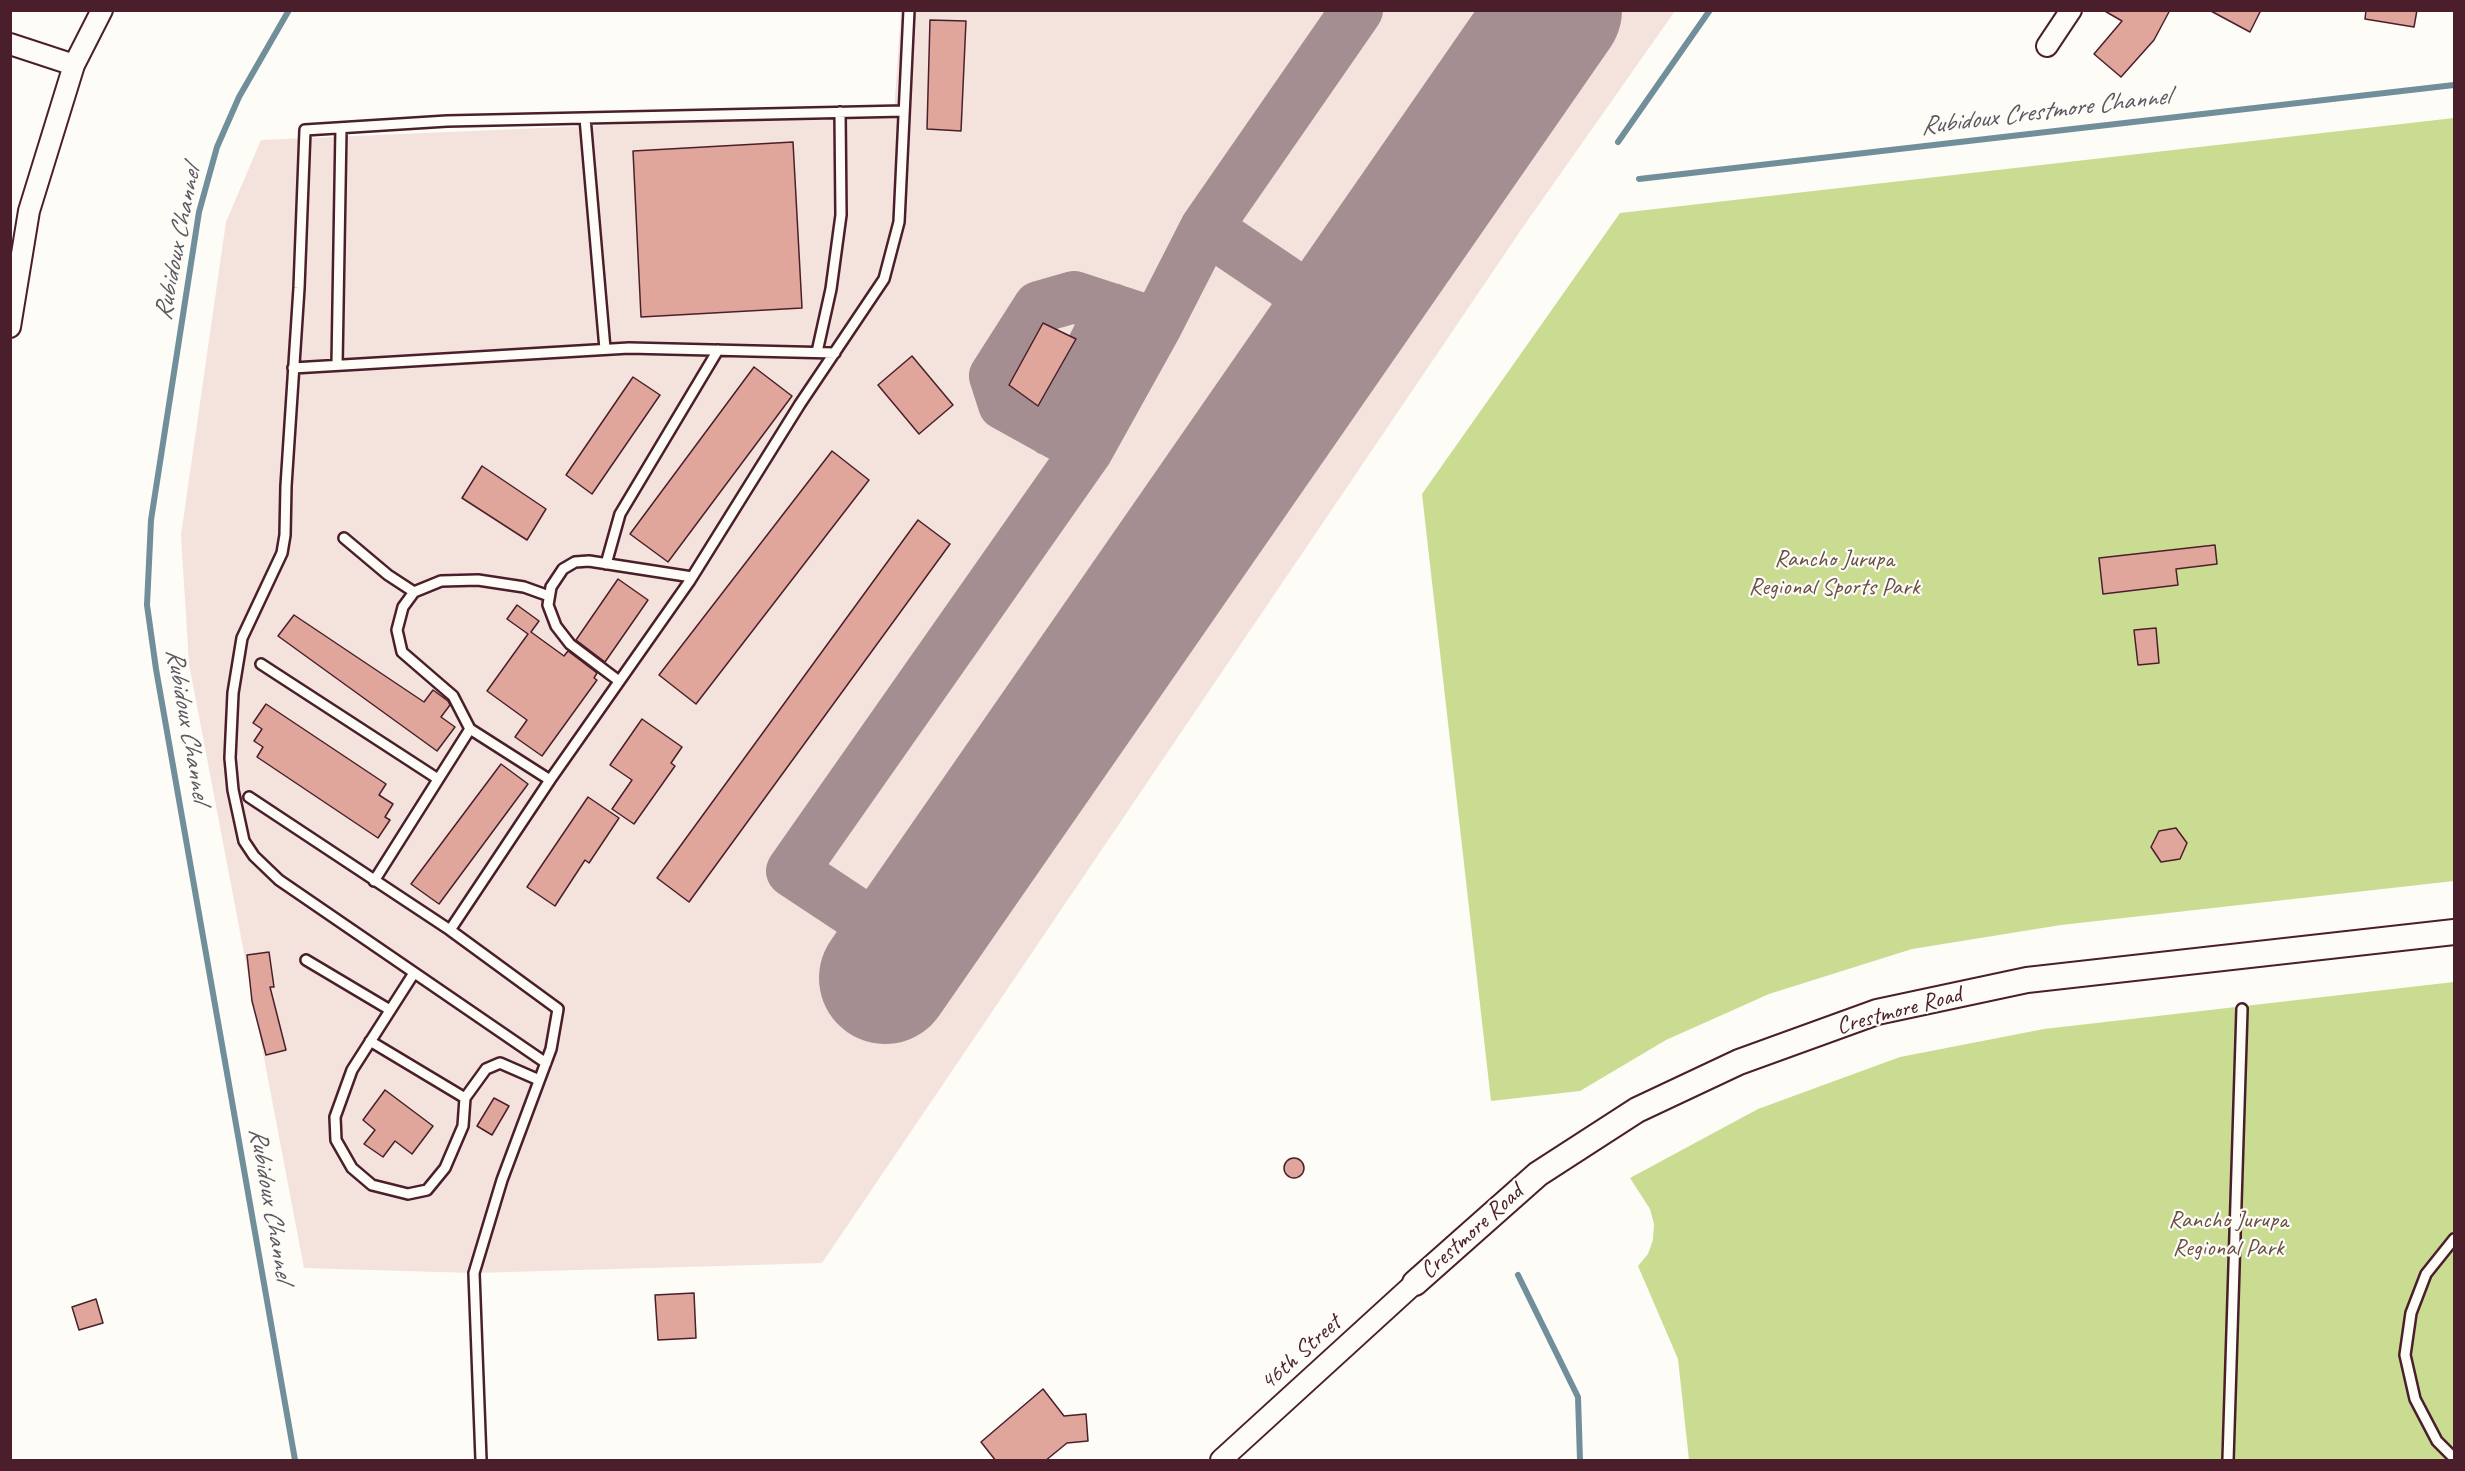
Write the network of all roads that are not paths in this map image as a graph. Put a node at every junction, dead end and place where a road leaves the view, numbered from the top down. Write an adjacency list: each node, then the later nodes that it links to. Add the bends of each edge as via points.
1 (102, 10): 6 (street)
2 (909, 10): 7 (lane)
3 (2071, 10): 5 (street)
4 (10, 44): 6 (street)
5 (2047, 46)
6 (74, 65): 11 (street, via 29,212)
7 (904, 111): 8 (lane); 15 (lane, via 899,222 884,279)
8 (840, 112): 9 (lane); 14 (lane, via 841,215)
9 (585, 118): 10 (lane); 12 (lane)
10 (341, 128): 16 (lane); 17 (lane, via 305,130)
11 (11, 324)
12 (605, 349): 13 (lane); 16 (lane)
13 (718, 350): 14 (lane); 19 (lane, via 620,514)
14 (817, 352): 15 (lane)
15 (835, 352): 20 (lane)
16 (337, 365): 17 (lane)
17 (293, 368): 33 (lane, via 285,535 282,553 242,638 233,693 233,790 244,841 254,856 279,880)
18 (344, 538): 21 (lane)
19 (606, 564): 20 (lane); 22 (lane, via 575,562 563,569)
20 (692, 577): 24 (lane)
21 (414, 592): 22 (lane, via 441,581 478,580); 25 (lane, via 403,607 397,630 402,652 453,696)
22 (549, 597): 24 (lane, via 556,627 570,644)
23 (261, 664): 26 (lane)
24 (619, 681): 27 (lane)
25 (470, 729): 26 (lane); 27 (lane)
26 (438, 779): 29 (lane)
27 (550, 780): 30 (lane)
28 (249, 797): 29 (lane)
29 (374, 881): 30 (lane)
30 (450, 930): 37 (lane, via 558,1009)
31 (2454, 932): 41 (street, Crestmore Road, via 2026,980 1876,1012 1739,1062 1637,1110 1538,1174)
32 (306, 960): 35 (lane)
33 (414, 973): 35 (lane); 37 (lane)
34 (2242, 1009): 45 (lane)
35 (390, 1010): 36 (lane)
36 (370, 1041): 39 (lane); 39 (lane, via 352,1070 335,1117 336,1140 352,1168 372,1185 408,1194 427,1190 445,1168 463,1126)
37 (546, 1063): 38 (lane)
38 (539, 1080): 39 (lane, via 500,1063 486,1069); 43 (lane, via 502,1180 474,1273)
39 (465, 1098)
40 (2454, 1239): 42 (lane, via 2426,1274 2412,1313 2405,1355 2415,1399 2437,1441)
41 (1415, 1283): 44 (street, 46th Street)
42 (2454, 1458)
43 (481, 1461)
44 (1221, 1461)
45 (2228, 1461)

